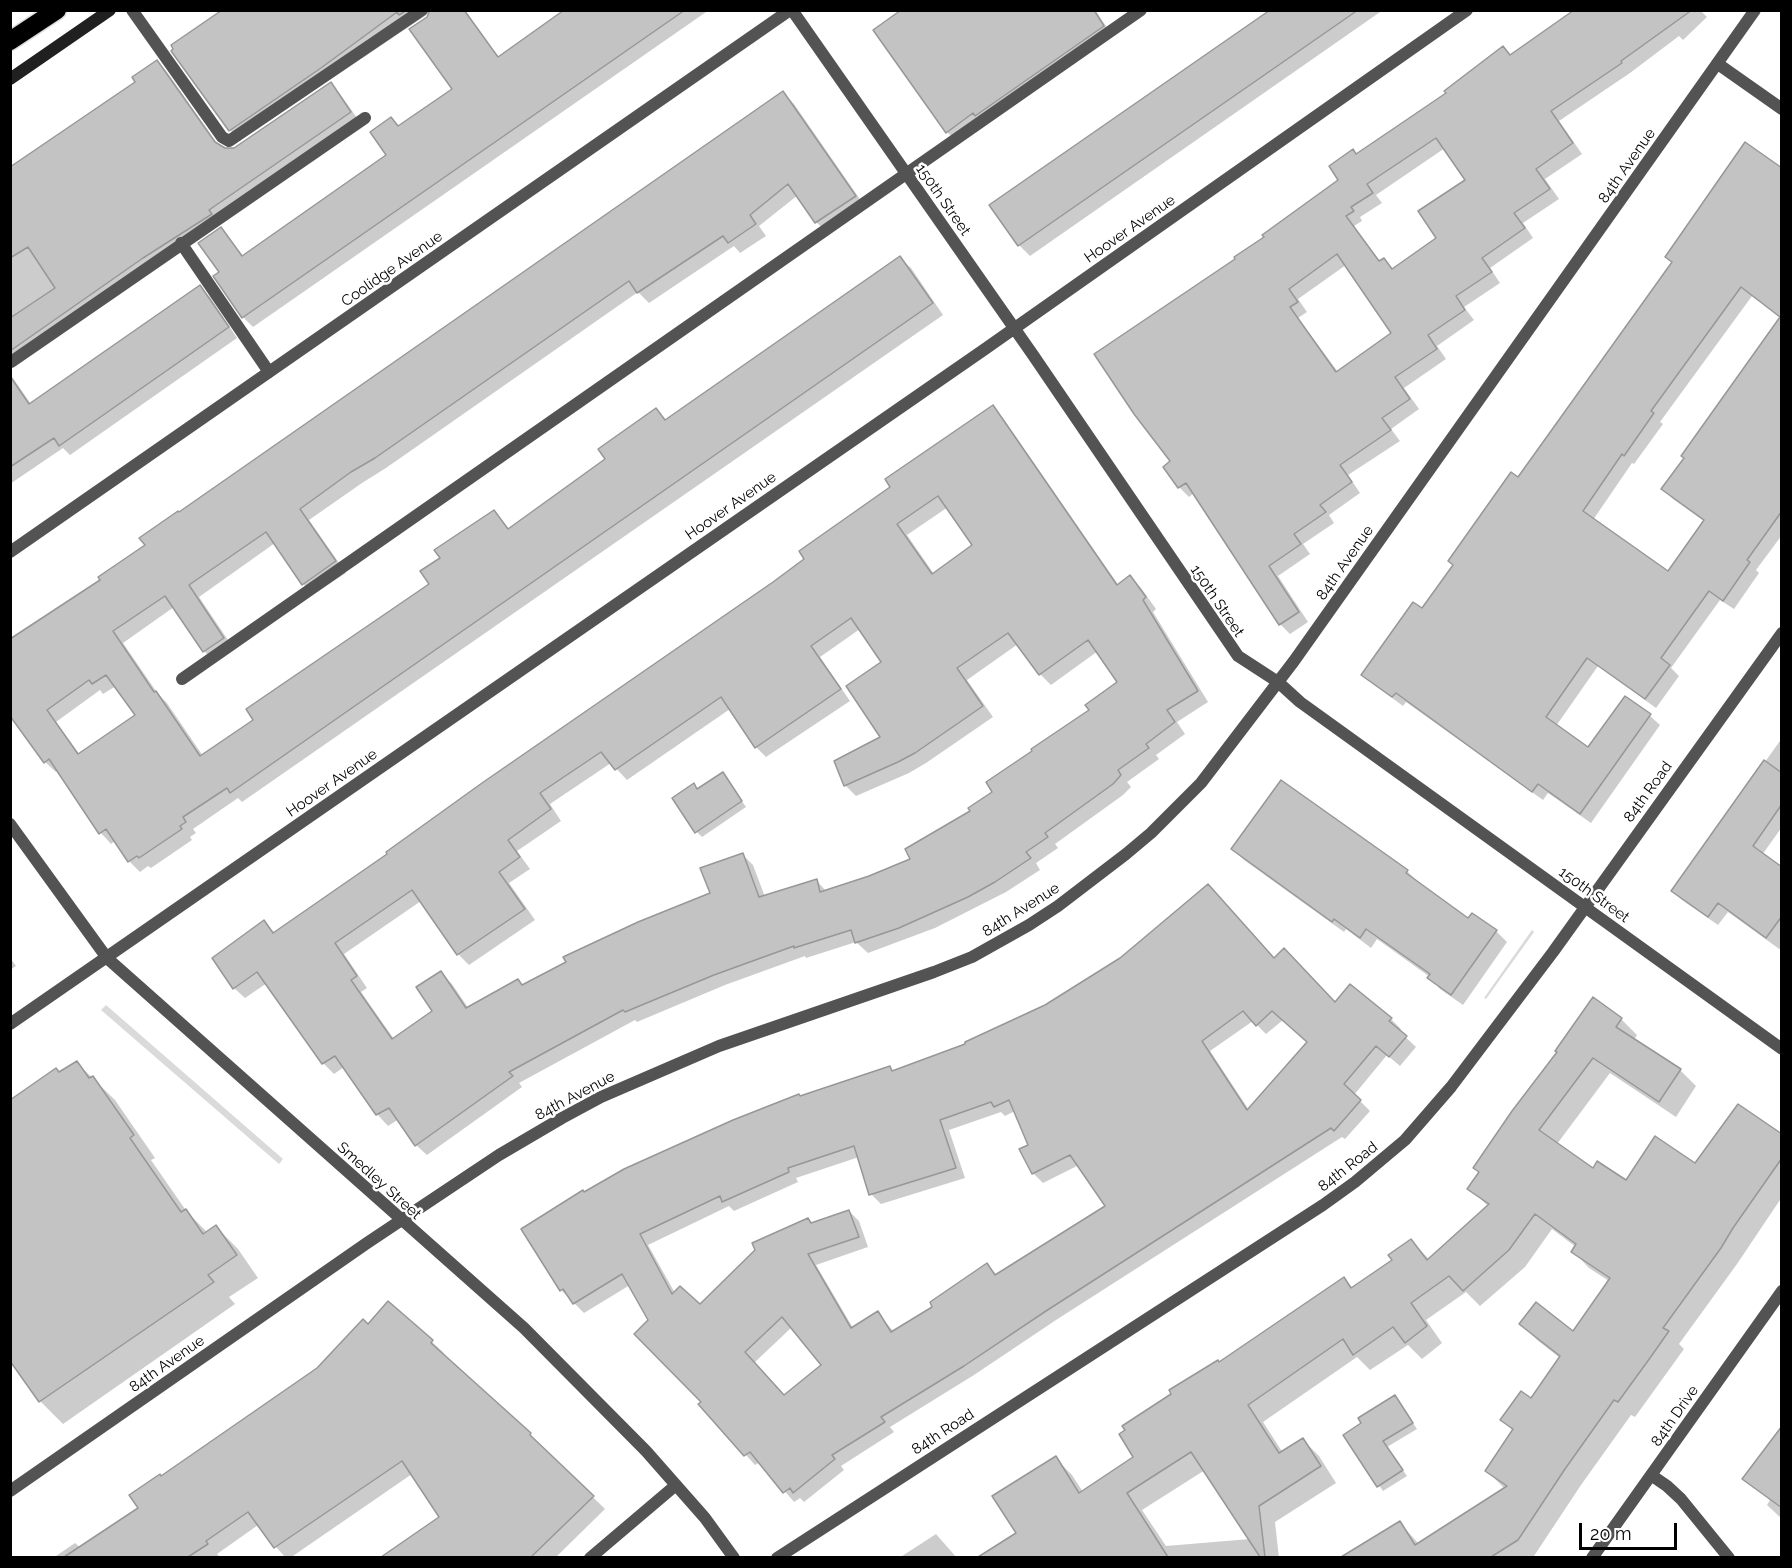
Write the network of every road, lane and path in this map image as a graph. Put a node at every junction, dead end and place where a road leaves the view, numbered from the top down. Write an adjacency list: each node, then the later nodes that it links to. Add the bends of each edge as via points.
1 (57, 10): 9 (highway)
2 (110, 10): 11 (main road)
3 (132, 10): 4 (street, via 222,137 229,141)
4 (422, 10)
5 (791, 10): 14 (street, 150th Street); 18 (street, Coolidge Avenue)
6 (1141, 10): 14 (street)
7 (1467, 10): 16 (street, Hoover Avenue)
8 (1755, 10): 10 (street, 84th Avenue)
9 (10, 41)
10 (1718, 64): 12 (street); 22 (street, 84th Avenue)
11 (10, 79)
12 (1782, 109)
13 (365, 118): 15 (street)
14 (906, 174): 16 (street, 150th Street); 21 (street)
15 (181, 243): 17 (street); 18 (street)
16 (1014, 328): 22 (street, 150th Street, via 1233,650); 25 (street, Hoover Avenue)
17 (11, 362)
18 (269, 372): 19 (street, Coolidge Avenue)
19 (10, 552)
20 (1782, 633): 24 (street, 84th Road)
21 (182, 679)
22 (1278, 682): 24 (street, 150th Street, via 1300,702); 28 (street, 84th Avenue, via 1179,806 1098,878 1029,925 972,957 719,1046 601,1097 499,1155)
23 (10, 824): 25 (street, Smedley Street)
24 (1584, 907): 27 (street, 150th Street); 35 (street, 84th Road, via 1451,1087 1381,1161 1323,1205)
25 (107, 958): 26 (street, Hoover Avenue); 28 (street, Smedley Street)
26 (10, 1024)
27 (1782, 1049)
28 (401, 1221): 31 (street, Smedley Street, via 524,1328); 32 (street, 84th Avenue)
29 (1782, 1291): 30 (street, 84th Drive)
30 (1651, 1475): 36 (street, 84th Drive); 37 (street, via 1681,1499)
31 (676, 1485): 33 (street); 34 (street, Smedley Street)
32 (10, 1491)
33 (590, 1557)
34 (734, 1557)
35 (777, 1557)
36 (1592, 1557)
37 (1729, 1557)

